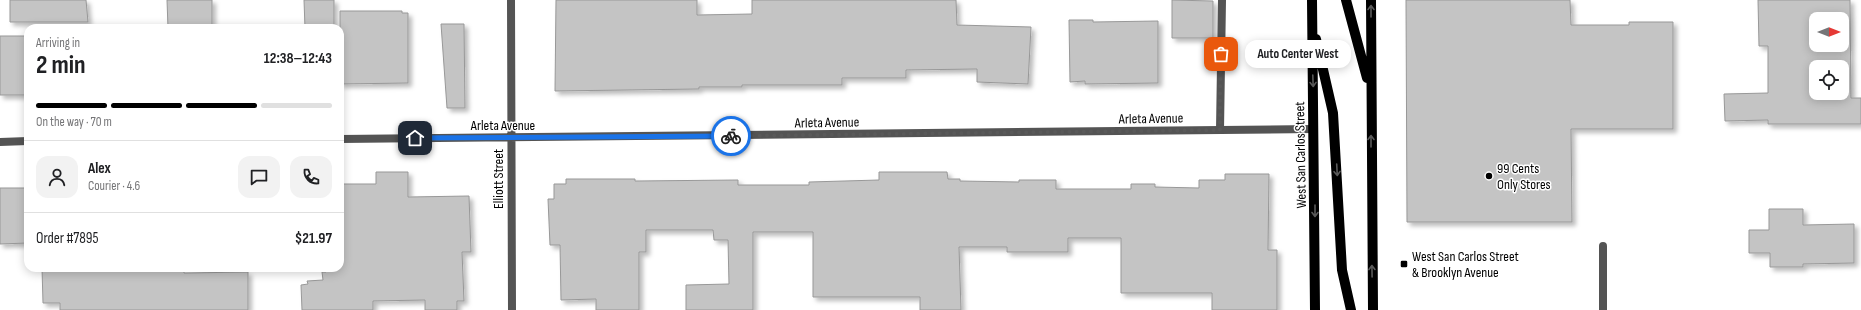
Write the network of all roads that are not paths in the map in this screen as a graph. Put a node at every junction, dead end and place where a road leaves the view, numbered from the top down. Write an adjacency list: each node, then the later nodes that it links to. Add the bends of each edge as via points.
1 (511, 0): 10 (street, Elliott Street)
2 (1222, 0): 9 (street)
3 (1312, 0): 6 (main road, West San Carlos Street)
4 (1346, 0): 7 (main road)
5 (1371, 0): 7 (main road, one-way to 5)
6 (1312, 22): 8 (main road, West San Carlos Street, one-way to 8); 17 (main road, one-way to 17, via 1334,113 1342,270)
7 (1371, 91): 18 (main road, one-way to 7)
8 (1314, 129): 9 (street, Arleta Avenue); 16 (main road, West San Carlos Street, one-way to 16)
9 (1220, 130): 10 (street, Arleta Avenue)
10 (511, 138): 11 (street, Arleta Avenue); 15 (street, Elliott Street)
11 (344, 139)
12 (24, 141): 13 (street)
13 (0, 142)
14 (1603, 246): 19 (street)
15 (512, 310)
16 (1315, 310)
17 (1351, 310)
18 (1373, 310)
19 (1603, 310)

